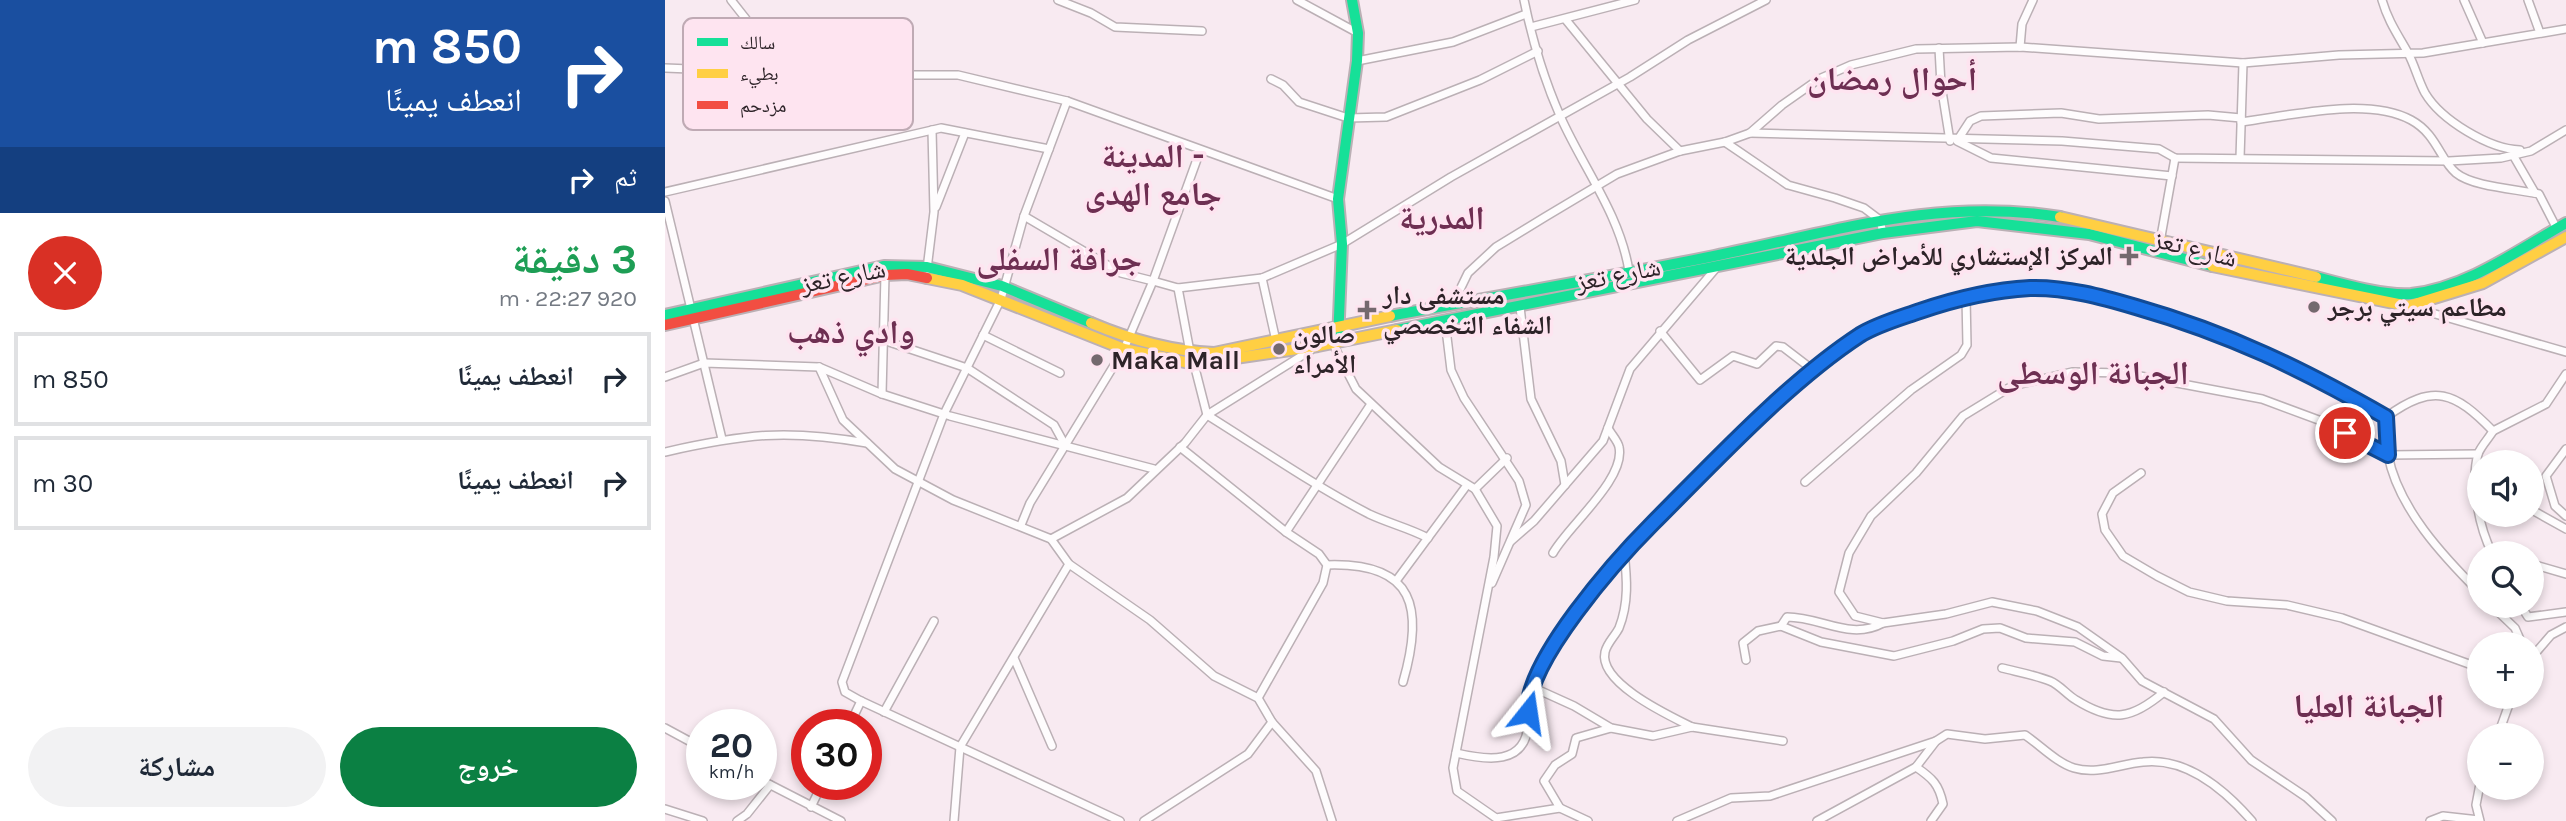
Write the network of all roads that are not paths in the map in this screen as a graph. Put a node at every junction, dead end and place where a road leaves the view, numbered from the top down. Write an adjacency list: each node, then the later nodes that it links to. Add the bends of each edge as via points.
1 (731, 0): 13 (street)
2 (1058, 0): 17 (street, via 1115,27)
3 (1297, 0): 18 (street)
4 (1352, 0): 18 (main road)
5 (1524, 0): 12 (street)
6 (1635, 0): 14 (street)
7 (1766, 0): 31 (street)
8 (2033, 0): 21 (street, via 2022,24)
9 (2382, 0): 24 (street)
10 (2464, 0): 20 (street)
11 (2529, 0): 19 (street)
12 (1527, 14): 15 (street); 25 (street, via 1453,42)
13 (745, 18)
14 (1566, 20): 15 (street); 31 (street)
15 (1531, 27): 23 (street)
16 (2566, 29): 19 (street)
17 (1202, 30)
18 (1357, 33): 25 (main road)
19 (2540, 33): 20 (street)
20 (2483, 43): 24 (street)
21 (2020, 47): 22 (street); 26 (street)
22 (1939, 48): 39 (street, via 1851,65 1819,79); 40 (street, via 1941,85)
23 (1538, 51): 33 (street); 34 (street, via 1480,80 1386,117)
24 (2408, 52): 26 (street); 45 (street, via 2425,93 2438,110 2510,150)
25 (1357, 61): 34 (main road)
26 (2243, 63): 35 (street)
27 (665, 68): 28 (street)
28 (683, 68)
29 (913, 75): 32 (street, via 958,75)
30 (1271, 79): 34 (street, via 1299,102)
31 (1617, 83): 33 (street); 44 (street)
32 (1067, 101): 42 (street); 43 (street)
33 (1560, 116): 51 (street); 62 (street)
34 (1348, 118): 54 (main road)
35 (2241, 120): 40 (street, via 2208,115 2099,120 2061,113 1981,116 1970,121); 48 (street); 49 (street, via 2333,110 2389,112 2423,129)
36 (932, 130): 38 (street); 52 (street); 56 (street)
37 (2566, 131): 45 (street)
38 (965, 133): 42 (street); 56 (street)
39 (1749, 133): 40 (street); 41 (street)
40 (1953, 141): 47 (street, via 2076,142 2159,149); 50 (street, via 1990,158)
41 (1725, 142): 44 (street); 58 (street, via 1788,185 1864,208)
42 (1049, 149): 57 (street)
43 (1199, 150): 54 (street); 69 (street)
44 (1680, 151): 51 (street)
45 (2531, 151): 46 (street)
46 (2513, 155): 49 (street); 53 (street)
47 (2175, 158): 48 (street); 50 (street)
48 (2240, 158): 49 (street)
49 (2449, 161): 53 (street, via 2456,173 2484,184)
50 (2172, 176): 61 (street)
51 (1597, 186): 65 (street, via 1625,247); 75 (street, via 1496,247 1468,273)
52 (665, 192)
53 (2535, 193): 59 (street)
54 (1338, 199): 62 (main road)
55 (665, 201): 77 (street)
56 (934, 212): 66 (street)
57 (1024, 216): 69 (street, via 1121,273); 70 (street)
58 (1880, 220): 60 (street); 61 (main road, شارع تعز, via 1952,209 2039,214); 64 (main road, شارع تعز)
59 (2563, 232): 73 (main road, شارع تعز, via 2483,283)
60 (1882, 233): 63 (main road, شارع تعز, via 1977,221 2089,234); 64 (main road, شارع تعز)
61 (2161, 239): 63 (street); 73 (main road, شارع تعز)
62 (1342, 244): 68 (street); 81 (main road)
63 (2156, 253): 73 (main road, شارع تعز, via 2409,306)
64 (1716, 262): 65 (main road, شارع تعز); 76 (main road, شارع تعز); 82 (street)
65 (1629, 271): 75 (main road, شارع تعز)
66 (926, 272): 67 (main road, شارع تعز); 70 (main road, شارع تعز); 74 (main road, شارع تعز); 77 (main road, شارع تعز, via 884,266)
67 (885, 275): 77 (main road, شارع تعز); 84 (street)
68 (1262, 278): 71 (street); 85 (street)
69 (1153, 281): 71 (street); 87 (street)
70 (1002, 286): 74 (street); 87 (main road, شارع تعز)
71 (1178, 288): 89 (street)
72 (1966, 297): 95 (street, via 1861,334); 103 (street, via 2031,288 2078,292 2135,307 2201,326 2305,370); 119 (street, via 1967,345 1961,355 1911,390)
73 (2419, 298): 90 (street, via 2425,311)
74 (1001, 299): 83 (street); 87 (main road, شارع تعز)
75 (1452, 307): 81 (main road, شارع تعز)
76 (1520, 307): 79 (main road, شارع تعز); 122 (street, via 1531,400 1561,461)
77 (692, 314): 78 (main road, شارع تعز); 80 (main road, شارع تعز); 91 (street)
78 (665, 315)
79 (1445, 321): 86 (main road, شارع تعز); 115 (street, via 1451,370 1464,398)
80 (665, 325)
81 (1337, 326): 85 (main road, شارع تعز); 86 (main road)
82 (1661, 331): 95 (street, via 1700,380 1727,358 1740,357 1757,364 1776,346); 104 (street, via 1630,369)
83 (983, 335): 94 (street); 96 (street)
84 (883, 340): 94 (street); 99 (street)
85 (1276, 341): 89 (main road, شارع تعز, via 1238,350)
86 (1335, 342): 88 (main road, شارع تعز); 100 (street, via 1347,376)
87 (1126, 344): 89 (main road, شارع تعز); 92 (main road, شارع تعز); 108 (street)
88 (1318, 346): 92 (main road, شارع تعز); 102 (street)
89 (1190, 352)
90 (2566, 352)
91 (704, 363): 93 (street); 98 (street); 106 (street)
92 (1194, 364): 102 (street)
93 (819, 367): 99 (street); 107 (street, via 843,420)
94 (967, 368): 101 (street); 108 (street, via 1054,425)
95 (1813, 370): 132 (street)
96 (1059, 373)
97 (2566, 374): 105 (street, via 2546,404)
98 (665, 377)
99 (882, 394): 101 (street)
100 (1371, 404): 120 (street); 121 (street, via 1439,467)
101 (944, 414): 108 (street); 118 (street)
102 (1207, 415): 109 (street); 120 (street)
103 (2386, 417): 105 (street, via 2407,401 2430,396 2455,398); 114 (street)
104 (1608, 428): 122 (street, via 1603,441); 133 (street, via 1619,447 1613,478)
105 (2493, 431): 111 (street)
106 (722, 439): 107 (street, via 811,434); 112 (street)
107 (868, 443): 118 (street, via 895,469)
108 (1065, 445): 116 (street); 126 (street)
109 (1180, 447): 116 (street); 128 (street)
110 (2566, 449): 124 (street, via 2546,476 2555,506)
111 (2481, 450)
112 (665, 452)
113 (2467, 454): 114 (street)
114 (2388, 455): 138 (street, via 2425,530); 145 (street, via 2324,422 2262,399 2184,383 2124,373 2072,372 2013,386 1963,416 1916,473 1871,516 1849,553 1839,592 1842,600 1855,616)
115 (1507, 458): 123 (street); 131 (street, via 1526,505)
116 (1154, 469): 130 (street, via 1127,498)
117 (2141, 473): 153 (street, via 2113,493 2102,514 2105,530 2123,556 2157,576 2189,592 2227,601 2287,605 2342,618)
118 (920, 482): 126 (street, via 953,500); 159 (street, via 842,682 845,692)
119 (1805, 482)
120 (1317, 484): 128 (street); 129 (street, via 1371,515)
121 (1467, 485): 123 (street); 129 (street)
122 (1565, 485): 131 (street)
123 (1475, 489): 140 (street, via 1497,526)
124 (2566, 516)
125 (2544, 517): 127 (street)
126 (1021, 525): 130 (street)
127 (2566, 529)
128 (1286, 532): 135 (street, via 1319,554)
129 (1429, 538): 139 (street)
130 (1051, 540): 134 (street)
131 (1511, 541): 140 (street)
132 (1624, 552): 156 (street, via 1567,622); 163 (street, via 1627,600 1605,660 1619,681 1648,705)
133 (1553, 553)
134 (1069, 564): 150 (street); 158 (street, via 1150,620 1215,676)
135 (1327, 565): 139 (street, via 1349,564); 158 (street, via 1323,583)
136 (2544, 568): 137 (street)
137 (2566, 574)
138 (2467, 578)
139 (1396, 580): 155 (street, via 1412,607 1415,623)
140 (1486, 596): 171 (street)
141 (2566, 611): 142 (street)
142 (2544, 614)
143 (2505, 618): 148 (street)
144 (934, 621): 161 (street)
145 (1882, 622): 146 (street, via 1868,631 1787,617); 151 (street, via 1946,614 1992,602 2037,611 2078,628)
146 (1781, 626): 151 (street, via 1821,642 1894,656 2000,628 2036,640 2075,642 2103,656); 152 (street, via 1758,631 1743,643)
147 (2566, 627): 149 (street)
148 (2517, 632)
149 (2544, 643)
150 (1014, 658): 169 (street); 170 (street)
151 (2122, 658): 157 (street, via 2142,681)
152 (1746, 660)
153 (2467, 663)
154 (2003, 668): 157 (street, via 2052,682 2105,715 2144,709)
155 (1403, 682)
156 (1532, 687): 165 (street); 171 (street, via 1527,697 1528,727 1517,752 1485,760)
157 (2164, 692): 193 (street, via 2214,719 2251,761 2306,797)
158 (1258, 698): 162 (street)
159 (861, 701): 160 (street); 161 (street)
160 (857, 709)
161 (884, 712): 170 (street)
162 (1272, 723): 186 (street, via 1248,754); 187 (street, via 1316,771)
163 (1692, 727): 165 (street, via 1653,736); 167 (street)
164 (665, 728): 166 (street)
165 (1611, 728): 178 (street, via 1576,738 1572,754 1555,765 1544,781)
166 (686, 739)
167 (1783, 741)
168 (1936, 741): 172 (street); 189 (street, via 1770,796 1731,798); 192 (street, via 1947,734 1985,739 2025,735 2071,768 2085,770 2174,763 2207,782)
169 (1052, 746)
170 (960, 747): 184 (street); 185 (street)
171 (1456, 753): 178 (street, via 1453,768 1458,791 1496,818)
172 (1916, 767): 190 (street); 191 (street, via 1936,781 1941,792 1943,804)
173 (777, 788): 177 (street)
174 (759, 800): 182 (street)
175 (814, 800): 177 (street)
176 (2477, 800): 195 (street)
177 (811, 807): 180 (street)
178 (1560, 808): 188 (street)
179 (665, 809): 181 (street)
180 (823, 817): 183 (street)
181 (703, 821)
182 (737, 821)
183 (841, 821)
184 (954, 821)
185 (1120, 821)
186 (1144, 821)
187 (1332, 821)
188 (1588, 821)
189 (1677, 821)
190 (1817, 821)
191 (1931, 821)
192 (2252, 821)
193 (2332, 821)
194 (2430, 821): 195 (street, via 2443,816)
195 (2479, 821)

